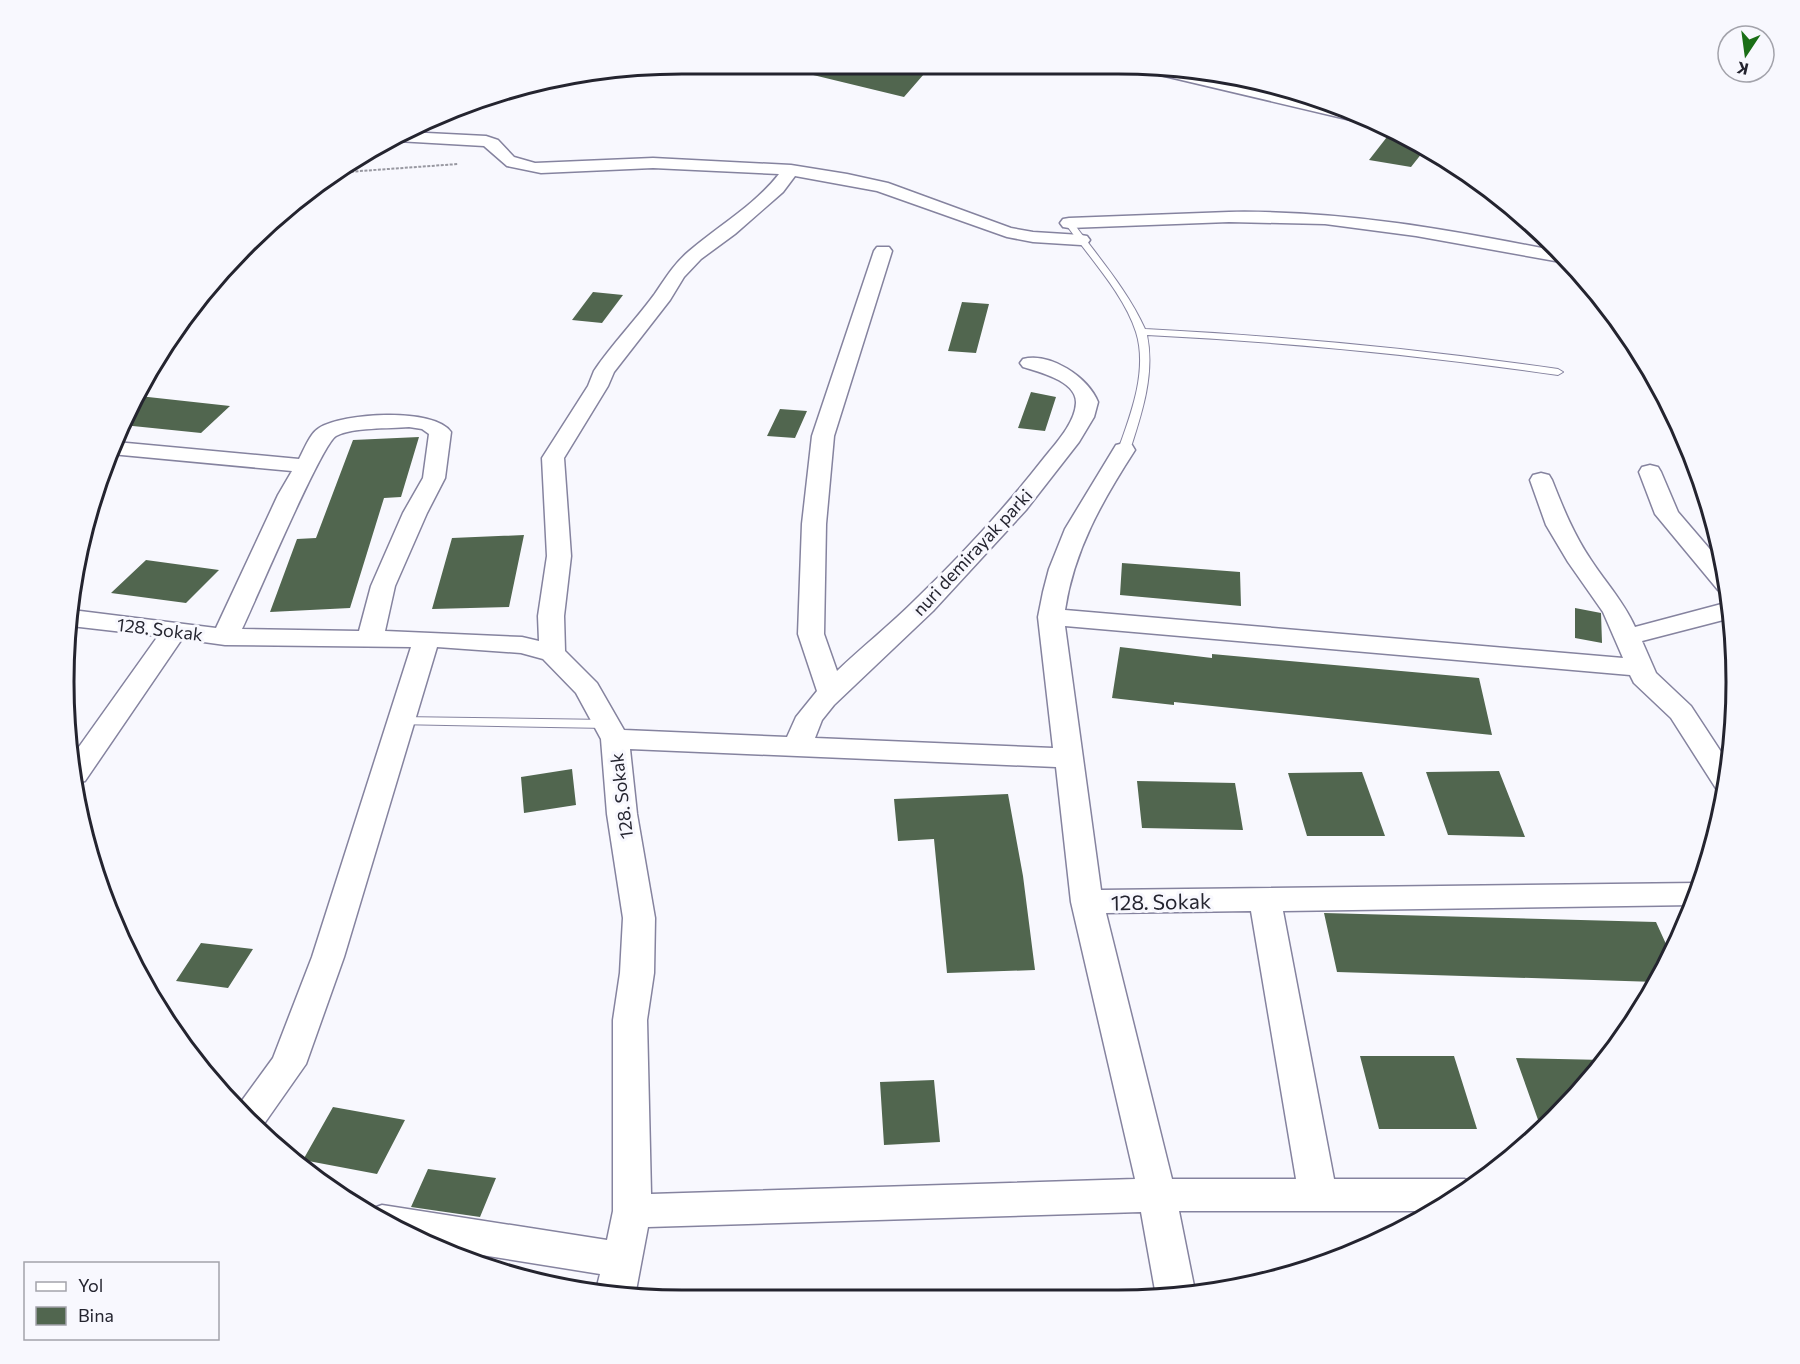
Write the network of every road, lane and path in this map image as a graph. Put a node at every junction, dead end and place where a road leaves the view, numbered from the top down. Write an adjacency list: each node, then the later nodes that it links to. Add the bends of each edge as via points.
1 (1211, 81): 2 (street)
2 (1294, 100)
3 (411, 137): 4 (street, via 486,141 494,143)
4 (509, 161): 5 (street, via 546,169 675,163); 6 (path)
5 (791, 170): 8 (street, via 882,187 1007,232); 28 (street, via 777,188 676,274 604,371 552,458 559,556 551,616)
6 (352, 171)
7 (1069, 223): 8 (lane); 10 (street, via 1261,216 1324,218)
8 (1081, 240): 11 (lane)
9 (883, 251): 30 (street, via 823,436 814,524 811,634)
10 (1552, 256)
11 (1141, 332): 13 (lane, via 1258,338 1447,356); 15 (lane, via 1143,377 1138,409)
12 (1030, 363): 30 (street, nuri demirayak parki, via 1077,383 1088,402 1087,412 1072,438 1049,469 924,605)
13 (1558, 372)
14 (120, 449): 16 (street)
15 (1124, 450): 21 (street, via 1068,542 1058,571)
16 (306, 466): 25 (street); 26 (street, via 325,433 342,426 409,422 428,424 440,432 434,478 383,586)
17 (1650, 472): 19 (street, via 1666,514)
18 (1541, 480): 24 (street, via 1558,525 1616,612)
19 (1716, 573)
20 (1722, 613): 24 (street)
21 (1051, 617): 29 (street); 34 (street)
22 (77, 619): 23 (street, 128. Sokak)
23 (175, 631): 25 (street, 128. Sokak); 35 (street)
24 (1627, 636): 29 (street)
25 (225, 637): 26 (street, 128. Sokak)
26 (371, 639): 27 (street, 128. Sokak)
27 (427, 639): 28 (street, 128. Sokak, via 522,645); 31 (street)
28 (552, 653): 32 (street, 128. Sokak, via 587,688)
29 (1640, 668): 36 (street, via 1644,677 1681,712)
30 (831, 692): 33 (street, nuri demirayak parki, via 810,716)
31 (400, 721): 32 (lane); 40 (street, via 328,957 288,1064)
32 (611, 732): 33 (street); 44 (street, 128. Sokak, via 639,918 630,1020)
33 (798, 747): 34 (street)
34 (1069, 758): 39 (street)
35 (80, 767)
36 (1719, 771)
37 (1688, 894): 38 (street, 128. Sokak)
38 (1265, 899): 39 (street, 128. Sokak); 43 (street)
39 (1087, 902): 41 (street, 128. Sokak)
40 (253, 1113)
41 (1157, 1195): 43 (street); 44 (street); 47 (street, 128. Sokak)
42 (1444, 1195): 43 (street)
43 (1318, 1196)
44 (632, 1211): 46 (street, 128. Sokak)
45 (419, 1231): 46 (street)
46 (619, 1278)
47 (1174, 1287)

